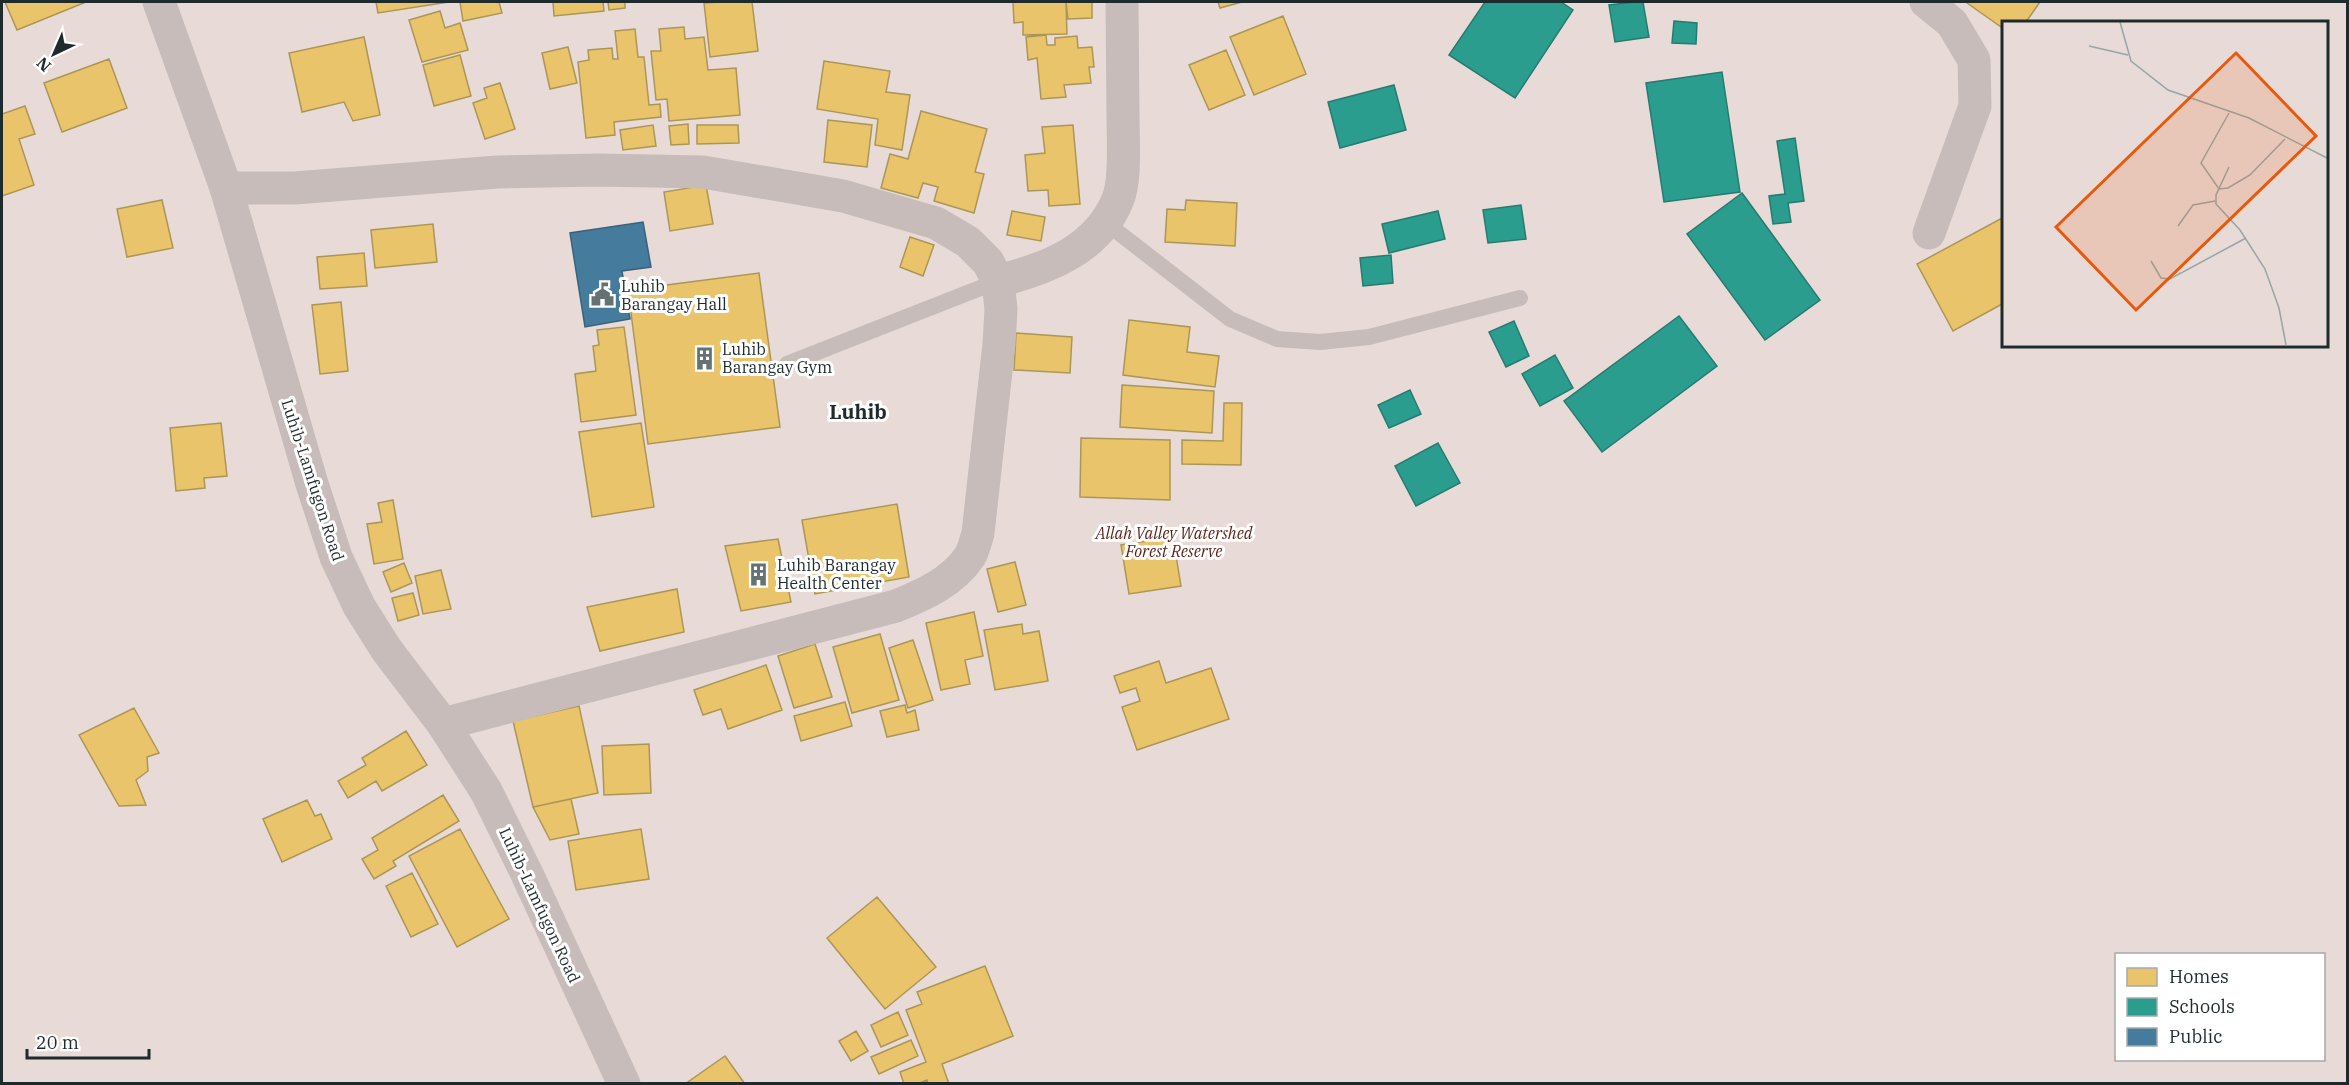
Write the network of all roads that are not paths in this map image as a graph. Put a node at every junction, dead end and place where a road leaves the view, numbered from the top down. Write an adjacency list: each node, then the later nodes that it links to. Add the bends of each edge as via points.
1 (159, 2): 4 (street, Luhib-Lamfugon Road)
2 (1122, 2): 5 (street, via 1123,159 1119,197)
3 (1926, 2): 6 (street, via 1952,23 1974,60 1975,106)
4 (226, 188): 7 (street, via 295,188 497,172 703,172 843,196 936,223 968,242 988,262); 10 (street, Luhib-Lamfugon Road, via 336,557 359,606 386,649)
5 (1105, 222): 7 (street, via 1061,260); 8 (lane, via 1230,319 1277,339 1320,342 1369,337)
6 (1929, 233)
7 (998, 281): 9 (lane); 10 (street, via 999,344 978,533 971,555 953,575 929,592 896,606)
8 (1520, 298)
9 (787, 364)
10 (442, 724): 11 (street, Luhib-Lamfugon Road, via 486,791)
11 (624, 1083)

